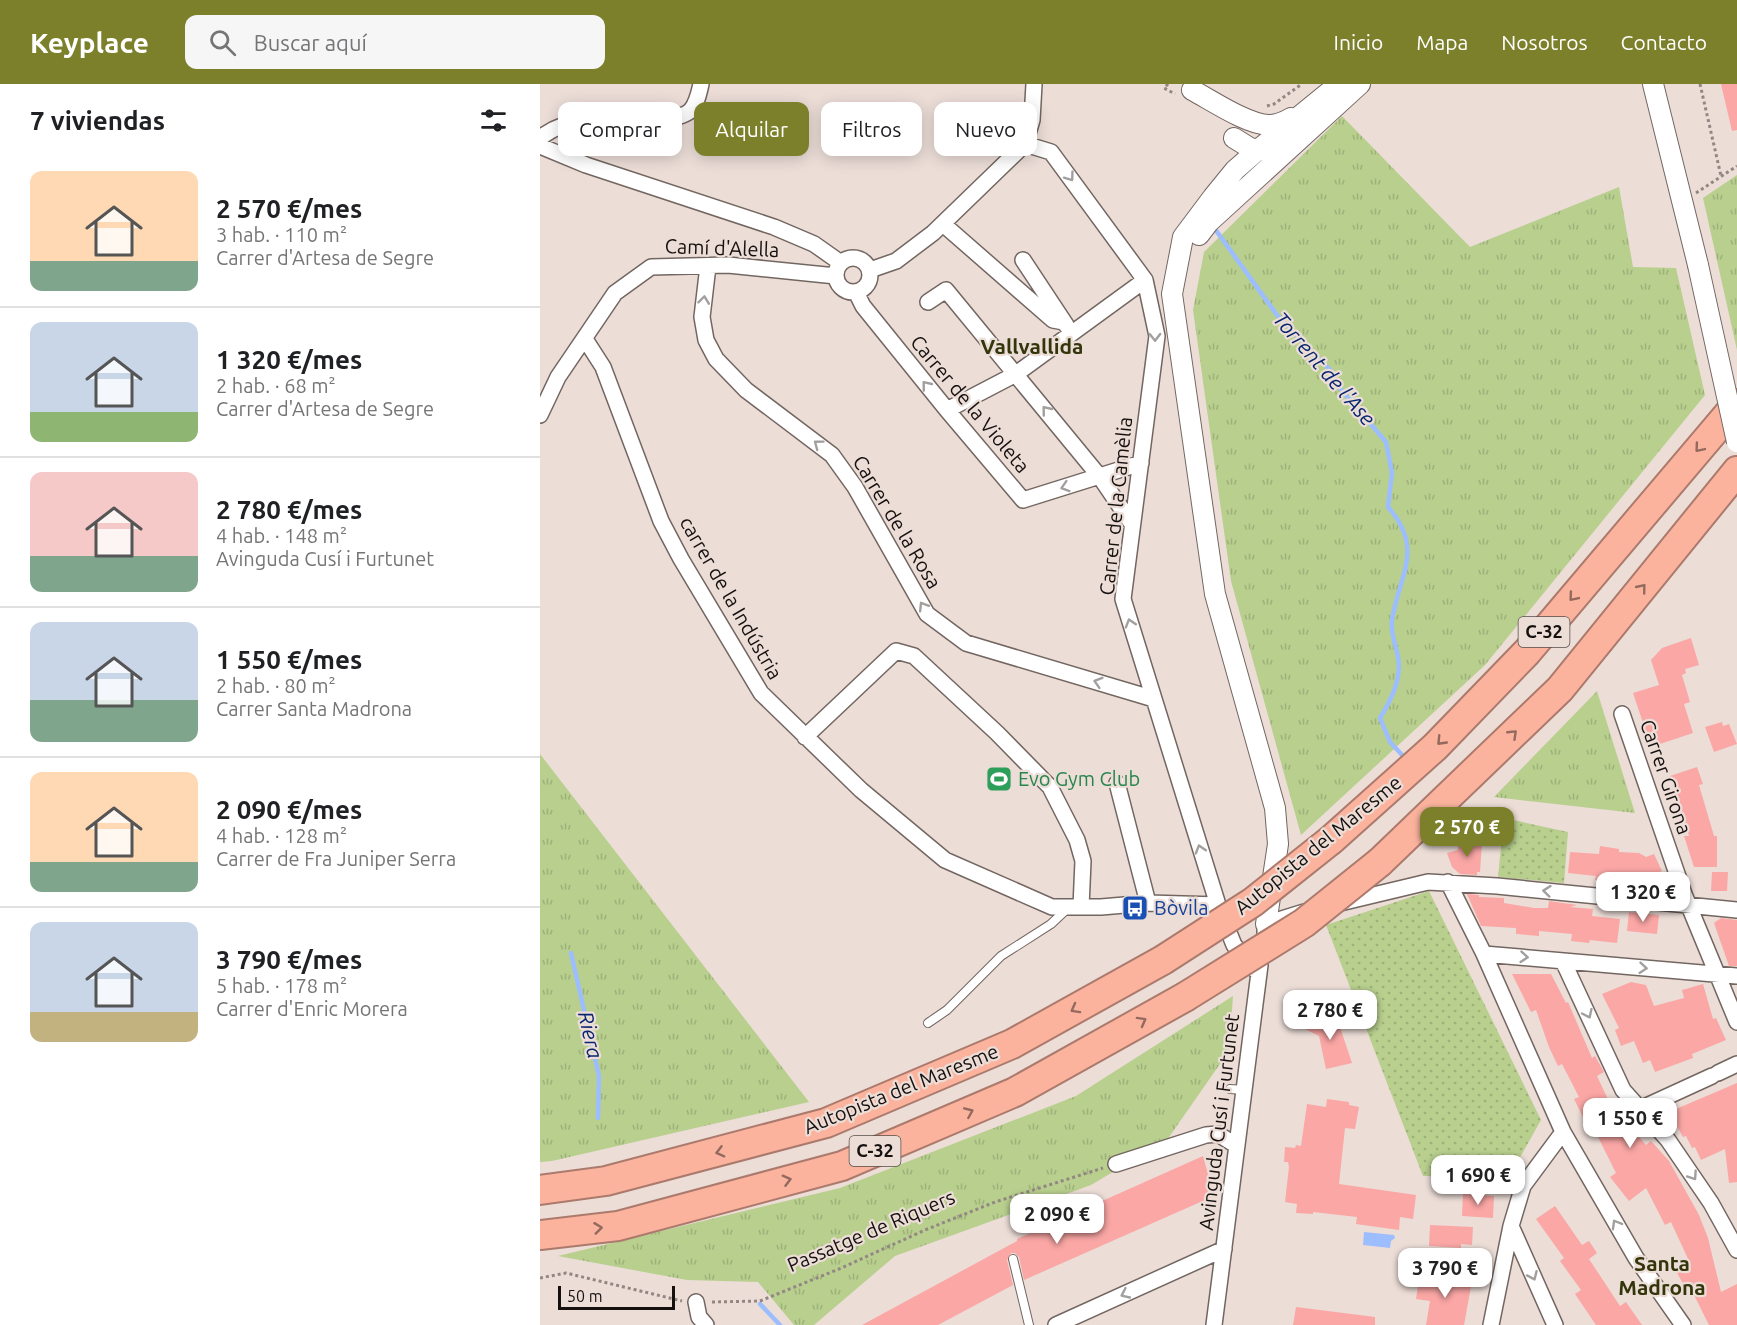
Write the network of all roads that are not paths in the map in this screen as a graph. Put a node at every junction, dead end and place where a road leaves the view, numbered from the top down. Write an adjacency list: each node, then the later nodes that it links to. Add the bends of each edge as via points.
1 (701, 84): 10 (street, via 698,98 682,116 566,124)
2 (1034, 84): 6 (street)
3 (1653, 84): 35 (street, bridge)
4 (1352, 85): 7 (street); 14 (street, via 1280,146 1269,151); 17 (street)
5 (1186, 87): 8 (street); 9 (street)
6 (1033, 102)
7 (1314, 105): 9 (street, via 1280,124 1268,125); 14 (street)
8 (1214, 110): 11 (street, via 1225,120)
9 (1257, 114): 14 (street)
10 (540, 138)
11 (1234, 138): 14 (street, via 1250,148); 16 (street)
12 (540, 146): 22 (street, via 774,227 814,244)
13 (1037, 148): 25 (street, one-way to 25, via 1051,152)
14 (1263, 148): 16 (street); 17 (street, via 1262,161 1235,187)
15 (1013, 156): 18 (street)
16 (1235, 170): 20 (street, via 1183,237)
17 (1209, 222): 20 (street)
18 (943, 224): 23 (street, via 896,261); 26 (street)
19 (1023, 260): 24 (street)
20 (1177, 263): 50 (street, via 1172,294 1215,594 1275,808 1278,844)
21 (708, 266): 22 (street, Camí d'Alella); 30 (street, Camí d'Alella, via 651,267 615,293); 40 (street, Carrer de la Rosa, one-way to 21, via 966,643 927,614 855,487 832,455 746,390 716,359 706,340 702,317)
22 (838, 269): 23 (street, via 851,257 867,264); 27 (street, via 838,284 844,290)
23 (870, 270): 27 (street, via 868,284)
24 (1034, 277): 26 (street); 29 (street)
25 (1145, 280): 29 (street); 36 (street, Carrer de la Camèlia, one-way to 36, via 1157,336)
26 (1014, 287): 29 (street, via 1053,320)
27 (856, 292): 33 (street, Carrer de la Violeta, one-way to 27)
28 (928, 302): 31 (street, via 946,290)
29 (1068, 327): 31 (street)
30 (585, 339): 34 (street, Camí d'Alella, via 558,377); 42 (street, carrer de la Indústria, via 603,368 661,521 681,559 760,693)
31 (1016, 374): 33 (street); 38 (street, one-way to 31)
32 (1737, 404): 63 (highway, Autopista del Maresme / C-32, one-way to 63, bridge, via 1527,652 1435,747 1331,840 1253,902 1163,960 1011,1044 826,1124 606,1181)
33 (946, 410): 38 (street, Carrer de la Violeta, one-way to 33, via 1023,500)
34 (540, 416)
35 (1737, 442)
36 (1141, 463): 38 (street, Carrer de la Violeta); 39 (street, Carrer de la Camèlia)
37 (1737, 471): 65 (highway, C-32, one-way to 37, bridge, via 618,1226 842,1166 1015,1092 1185,997 1304,923 1380,862 1560,689)
38 (1100, 477): 39 (street)
39 (1132, 524): 40 (street, Carrer de la Camèlia, one-way to 39, via 1123,599)
40 (1154, 699): 46 (street, Carrer de la Camèlia, one-way to 40)
41 (1622, 714): 47 (street, Carrer Girona)
42 (805, 737): 48 (street, carrer de la Indústria, via 945,860 1052,907); 48 (street, via 896,651 914,656 1050,787 1077,840 1083,861)
43 (1117, 783): 45 (street)
44 (1448, 882): 47 (street, one-way to 44); 50 (street, via 1428,882); 51 (street)
45 (1148, 903): 46 (street, carrer de la Indústria); 48 (street, carrer de la Indústria)
46 (1218, 905): 53 (street, Carrer de la Camèlia, via 1234,945)
47 (1689, 905): 49 (street); 54 (street, Carrer Girona)
48 (1075, 907): 57 (lane, via 1001,956 947,1010)
49 (1737, 910)
50 (1266, 924): 53 (street, Avinguda Cusí i Furtunet)
51 (1484, 954): 52 (street, one-way to 52); 60 (street)
52 (1563, 961): 54 (street, one-way to 54); 59 (street, one-way to 59, via 1623,1090)
53 (1259, 974): 61 (street, Avinguda Cusí i Furtunet, via 1237,1089)
54 (1718, 974): 55 (street); 56 (street, Carrer Girona)
55 (1737, 976)
56 (1737, 1022)
57 (928, 1023)
58 (1737, 1064): 59 (street)
59 (1640, 1109): 67 (street, one-way to 67, via 1668,1140)
60 (1563, 1132): 64 (street, via 1523,1186); 76 (street, one-way to 60, via 1636,1258)
61 (1237, 1146): 62 (street, via 1218,1134 1206,1135); 66 (street, Avinguda Cusí i Furtunet)
62 (1116, 1164)
63 (540, 1190)
64 (1511, 1226): 74 (street); 75 (street, one-way to 75)
65 (540, 1235)
66 (1224, 1249): 72 (street, one-way to 72); 73 (street, Avinguda Cusí i Furtunet)
67 (1737, 1250)
68 (1013, 1259): 71 (lane)
69 (696, 1302): 70 (street, via 699,1317)
70 (706, 1325)
71 (1029, 1325)
72 (1056, 1325)
73 (1214, 1325)
74 (1491, 1325)
75 (1555, 1325)
76 (1683, 1325)

